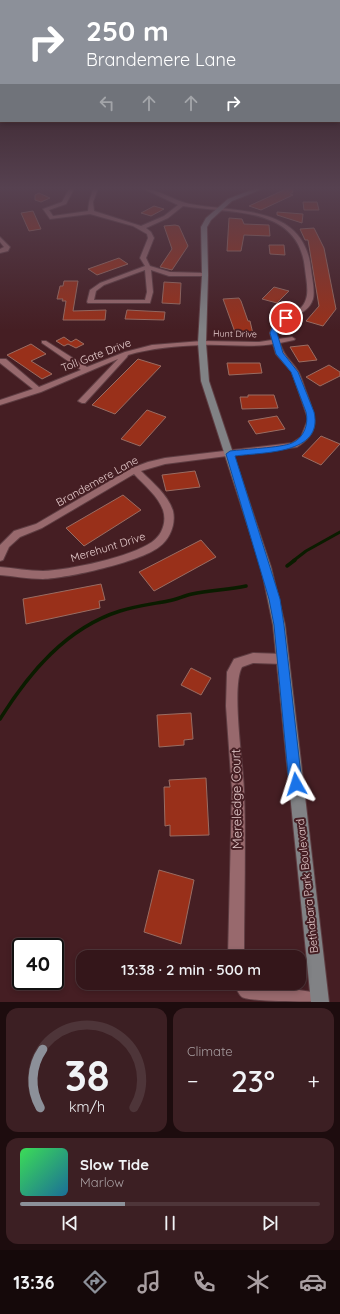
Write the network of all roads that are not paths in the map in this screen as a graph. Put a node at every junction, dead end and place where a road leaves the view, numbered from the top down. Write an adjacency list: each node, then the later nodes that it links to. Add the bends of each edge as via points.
1 (151, 236): 6 (street, via 143,258)
2 (204, 236): 7 (street, Bethabara Park Boulevard)
3 (295, 236): 10 (street, Brandemere Lane, via 304,249 309,304 300,313 277,324 273,333)
4 (0, 239): 5 (street, via 7,247 6,250)
5 (0, 251)
6 (148, 267): 6 (street, via 102,284 93,290 90,302 148,302); 7 (street, via 169,274)
7 (205, 275): 11 (street, Bethabara Park Boulevard)
8 (292, 339): 10 (street, Hunt Drive)
9 (44, 342): 14 (street)
10 (276, 342): 11 (street, Hunt Drive); 18 (street, Brandemere Lane, via 283,359 295,372 310,412 312,419 308,432 304,439 294,445)
11 (202, 343): 12 (street, Toll Gate Drive, via 164,346); 18 (street, Bethabara Park Boulevard, via 204,380)
12 (127, 353): 14 (street, Toll Gate Drive); 16 (street)
13 (4, 361): 15 (street)
14 (86, 370): 15 (street, Toll Gate Drive)
15 (38, 390): 17 (street, Toll Gate Drive)
16 (82, 401)
17 (0, 403)
18 (230, 454): 19 (street, Brandemere Lane, via 165,461); 22 (street, Bethabara Park Boulevard, via 269,578 279,625)
19 (136, 470): 20 (street, Brandemere Lane, via 39,526 17,534 6,545); 21 (street, Merehunt Drive, via 167,507 169,517 166,533 156,544 137,553 56,574)
20 (0, 557)
21 (0, 570)
22 (282, 659): 23 (street, Mereledge Court, via 253,658 238,663 233,672 232,706 238,790); 25 (street, Bethabara Park Boulevard)
23 (236, 950)
24 (246, 990): 25 (street)
25 (320, 1001)

